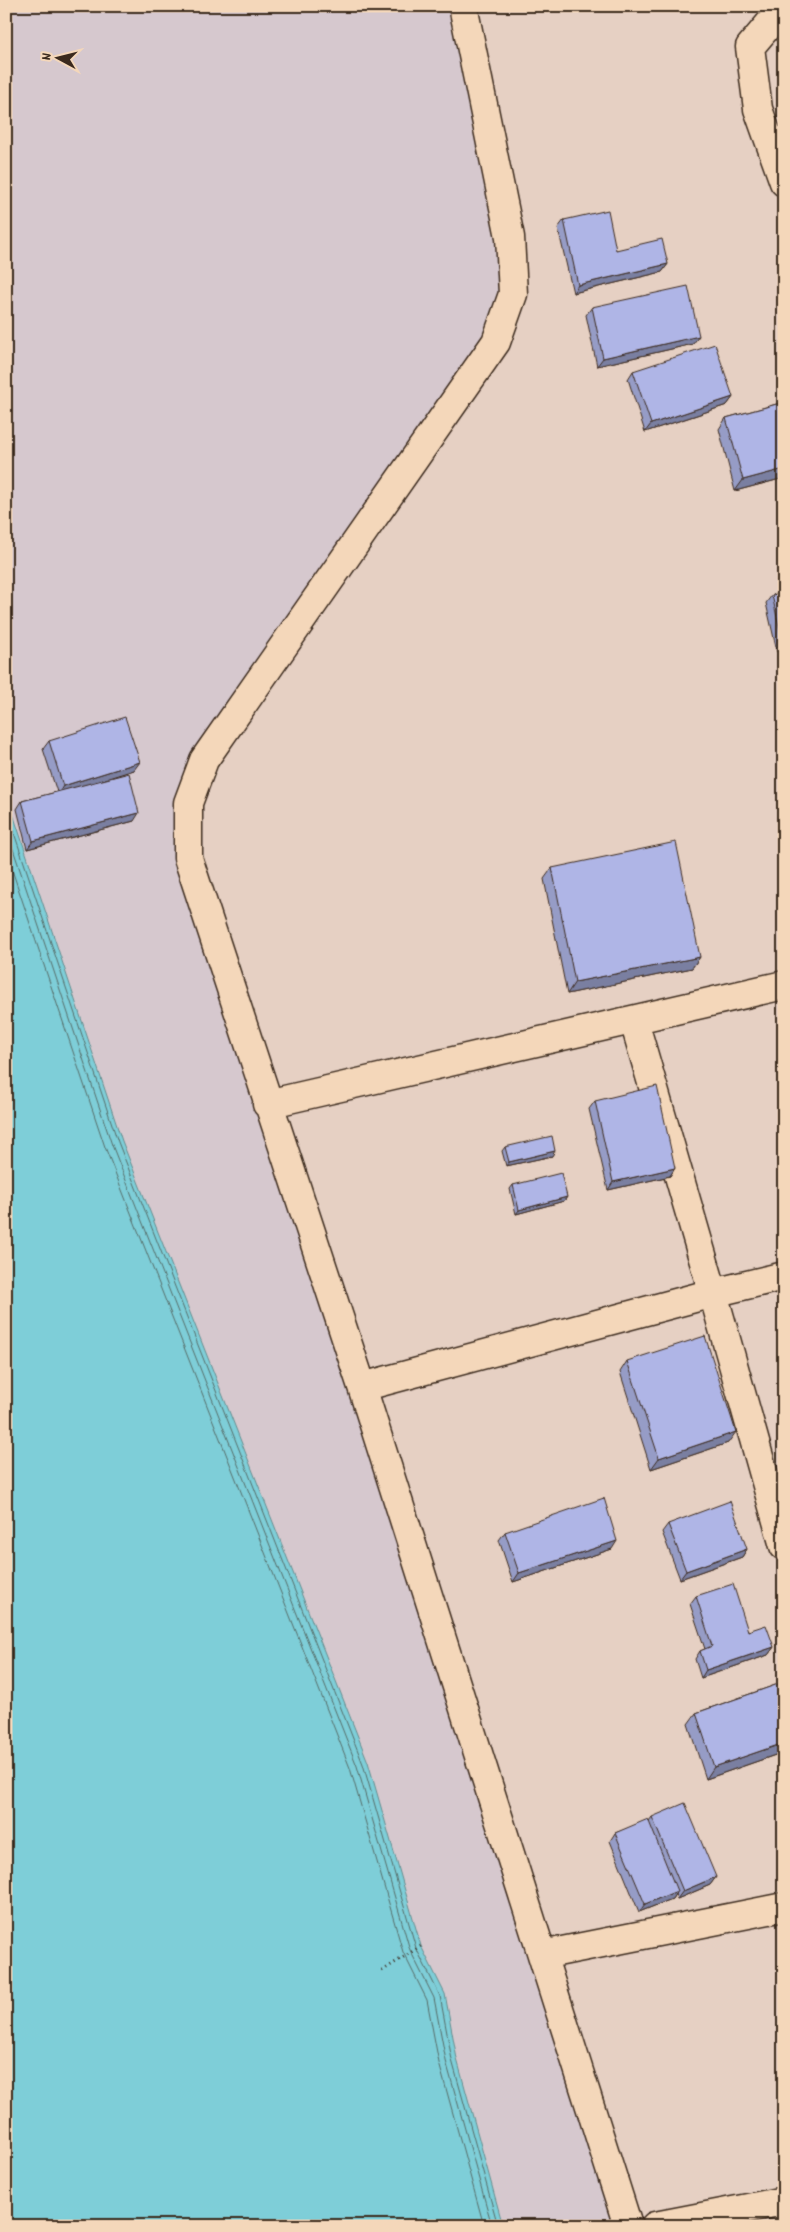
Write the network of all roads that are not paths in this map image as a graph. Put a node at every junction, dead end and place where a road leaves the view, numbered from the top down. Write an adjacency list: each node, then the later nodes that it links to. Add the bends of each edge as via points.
1 (464, 6): 6 (street, via 510,237 513,294 496,342 204,760 188,803 188,858)
2 (784, 15): 3 (street, via 777,15 750,46 758,109)
3 (784, 182)
4 (784, 985): 5 (street)
5 (634, 1021): 6 (street); 8 (street)
6 (267, 1104): 9 (street)
7 (784, 1276): 8 (street)
8 (713, 1292): 9 (street); 10 (street)
9 (362, 1387): 12 (street)
10 (784, 1546)
11 (784, 1907): 12 (street)
12 (542, 1955): 14 (street)
13 (784, 2202): 15 (street)
14 (628, 2226)
15 (655, 2226)

